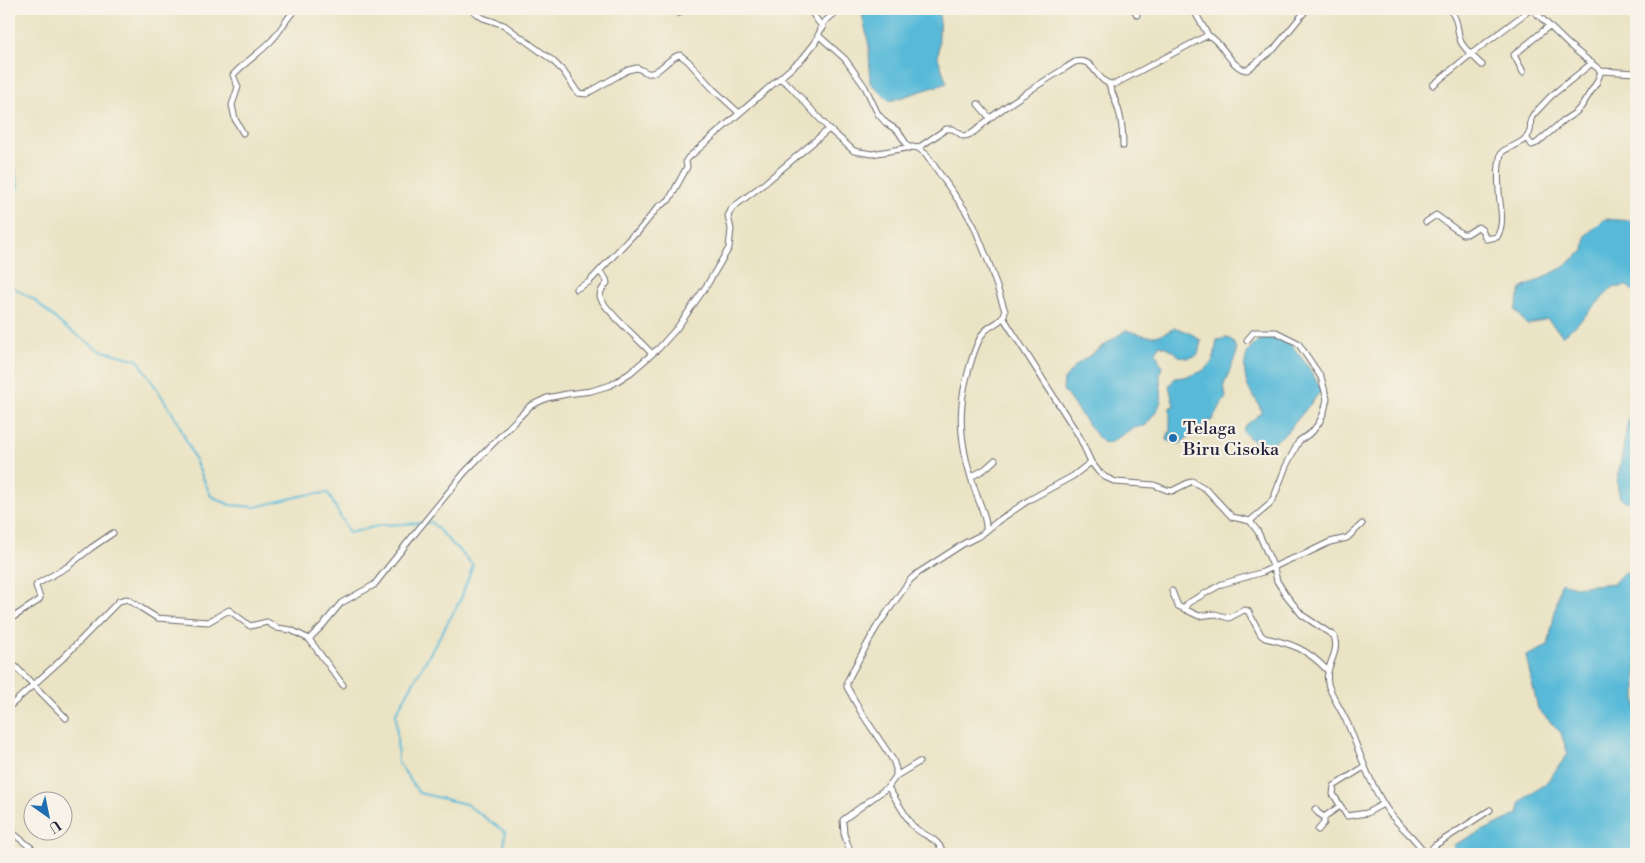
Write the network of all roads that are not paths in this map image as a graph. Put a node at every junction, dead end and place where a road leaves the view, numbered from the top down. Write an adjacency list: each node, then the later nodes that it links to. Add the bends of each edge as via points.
1 (296, 9): 30 (street, via 260,53 233,75 238,87 232,106)
2 (471, 9): 27 (street, via 483,18 504,25 552,60 578,93 586,94 637,68 653,73 680,55)
3 (675, 9): 4 (street, via 679,13)
4 (683, 9)
5 (808, 9): 14 (street)
6 (1134, 9): 12 (street)
7 (1193, 9): 16 (street)
8 (1307, 9): 16 (street, via 1274,49 1247,70 1236,65 1215,38)
9 (1449, 9): 17 (street, via 1459,26 1460,40)
10 (1532, 9): 13 (street); 17 (street)
11 (835, 13): 14 (street, via 824,22)
12 (1137, 15)
13 (1549, 26): 18 (street); 21 (street, via 1514,55)
14 (823, 28): 15 (street)
15 (818, 35): 23 (street, via 803,58); 33 (street, via 848,63 878,114 898,132)
16 (1208, 35): 24 (street)
17 (1471, 54): 19 (street); 25 (street)
18 (1592, 64): 20 (street); 31 (street, via 1551,96 1533,115)
19 (1482, 65)
20 (1601, 71): 22 (street); 31 (street, via 1575,113 1533,145)
21 (1523, 72)
22 (1636, 72)
23 (780, 79): 27 (street); 29 (street)
24 (1109, 85): 28 (street, via 1081,60); 32 (street, via 1119,105)
25 (1433, 85)
26 (978, 104): 28 (street)
27 (740, 112): 36 (street, via 688,158 687,167 669,200 658,207)
28 (990, 118): 34 (street, via 968,136 946,129)
29 (829, 129): 33 (street, via 858,152 872,154); 40 (street, via 729,211 729,248 677,328)
30 (243, 133)
31 (1526, 138): 35 (street, via 1500,156 1502,211 1497,237 1486,239 1478,227 1462,234 1436,215)
32 (1123, 146)
33 (909, 148): 34 (street)
34 (918, 148): 38 (street, via 945,180 974,226 1002,301)
35 (1426, 222)
36 (599, 271): 37 (street); 40 (street, via 607,283 600,298)
37 (576, 289)
38 (1003, 318): 42 (street, via 1079,436); 43 (street, via 983,333 968,372 962,401 961,424)
39 (1247, 340): 44 (street, via 1254,332 1276,332 1298,343 1321,377 1327,399 1319,423 1299,441 1269,505)
40 (652, 354): 52 (street, via 611,385 547,398 530,406 465,472 374,586 341,603)
41 (995, 460): 43 (street)
42 (1091, 462): 44 (street, via 1105,477 1116,482 1154,485 1172,491 1188,482 1197,484 1206,489 1232,517); 46 (street)
43 (971, 477): 46 (street)
44 (1250, 521): 48 (street)
45 (1362, 524): 48 (street, via 1347,538 1330,542)
46 (986, 530): 61 (street, via 914,576 876,628 847,682 850,693 893,760)
47 (113, 533): 51 (street, via 67,567 37,584 38,601)
48 (1274, 568): 50 (street, via 1222,584 1188,603); 54 (street, via 1277,581 1302,616 1334,636 1336,650)
49 (1172, 591): 50 (street, via 1178,606)
50 (1184, 609): 54 (street, via 1199,616 1215,614 1225,618 1247,610 1265,638 1298,646)
51 (9, 620)
52 (309, 639): 55 (street, via 267,622 249,626 228,610 208,622 157,618 123,599); 56 (street)
53 (9, 660): 55 (street)
54 (1328, 670): 60 (street, via 1330,688)
55 (34, 685): 57 (street); 58 (street)
56 (343, 685)
57 (9, 707)
58 (66, 718)
59 (919, 762): 61 (street)
60 (1364, 767): 63 (street); 64 (street, via 1334,786 1333,794)
61 (896, 776): 62 (street)
62 (888, 787): 71 (street, via 843,820 844,834); 72 (street, via 916,830 932,837)
63 (1383, 804): 64 (street, via 1350,817); 73 (street)
64 (1340, 806): 67 (street)
65 (1315, 809): 67 (street)
66 (1490, 810): 73 (street, via 1434,846)
67 (1324, 817): 69 (street, via 1324,823)
68 (9, 830): 70 (street)
69 (1318, 830)
70 (39, 854)
71 (852, 854)
72 (944, 854)
73 (1427, 854)

